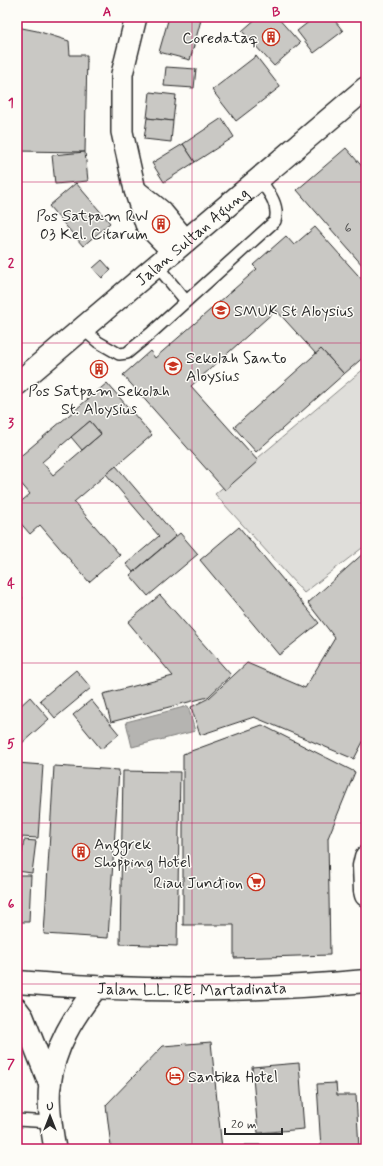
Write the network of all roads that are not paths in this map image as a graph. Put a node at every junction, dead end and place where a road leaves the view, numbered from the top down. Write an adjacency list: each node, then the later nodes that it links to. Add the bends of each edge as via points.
1 (136, 17): 4 (street, via 122,74 122,132 134,190 161,211)
2 (366, 88): 3 (street, Jalan Sultan Agung)
3 (259, 179): 4 (street, Jalan Sultan Agung); 5 (lane, via 273,199 277,213 275,221)
4 (172, 253): 5 (lane); 6 (street, Jalan Sultan Agung)
5 (186, 301): 6 (lane, via 127,353 119,354 98,342)
6 (83, 329): 7 (street, Jalan Sultan Agung)
7 (17, 384)
8 (366, 857): 9 (street)
9 (366, 894)
10 (366, 981): 12 (street, Jalan L.L. RE. Martadinata, via 314,986 200,990)
11 (17, 982): 12 (street, Jalan L.L. RE. Martadinata)
12 (97, 987): 14 (street, via 79,1010 59,1046)
13 (17, 1009): 14 (street, via 23,1017)
14 (50, 1086): 16 (street)
15 (17, 1120): 16 (lane)
16 (51, 1122): 17 (street)
17 (55, 1149)

